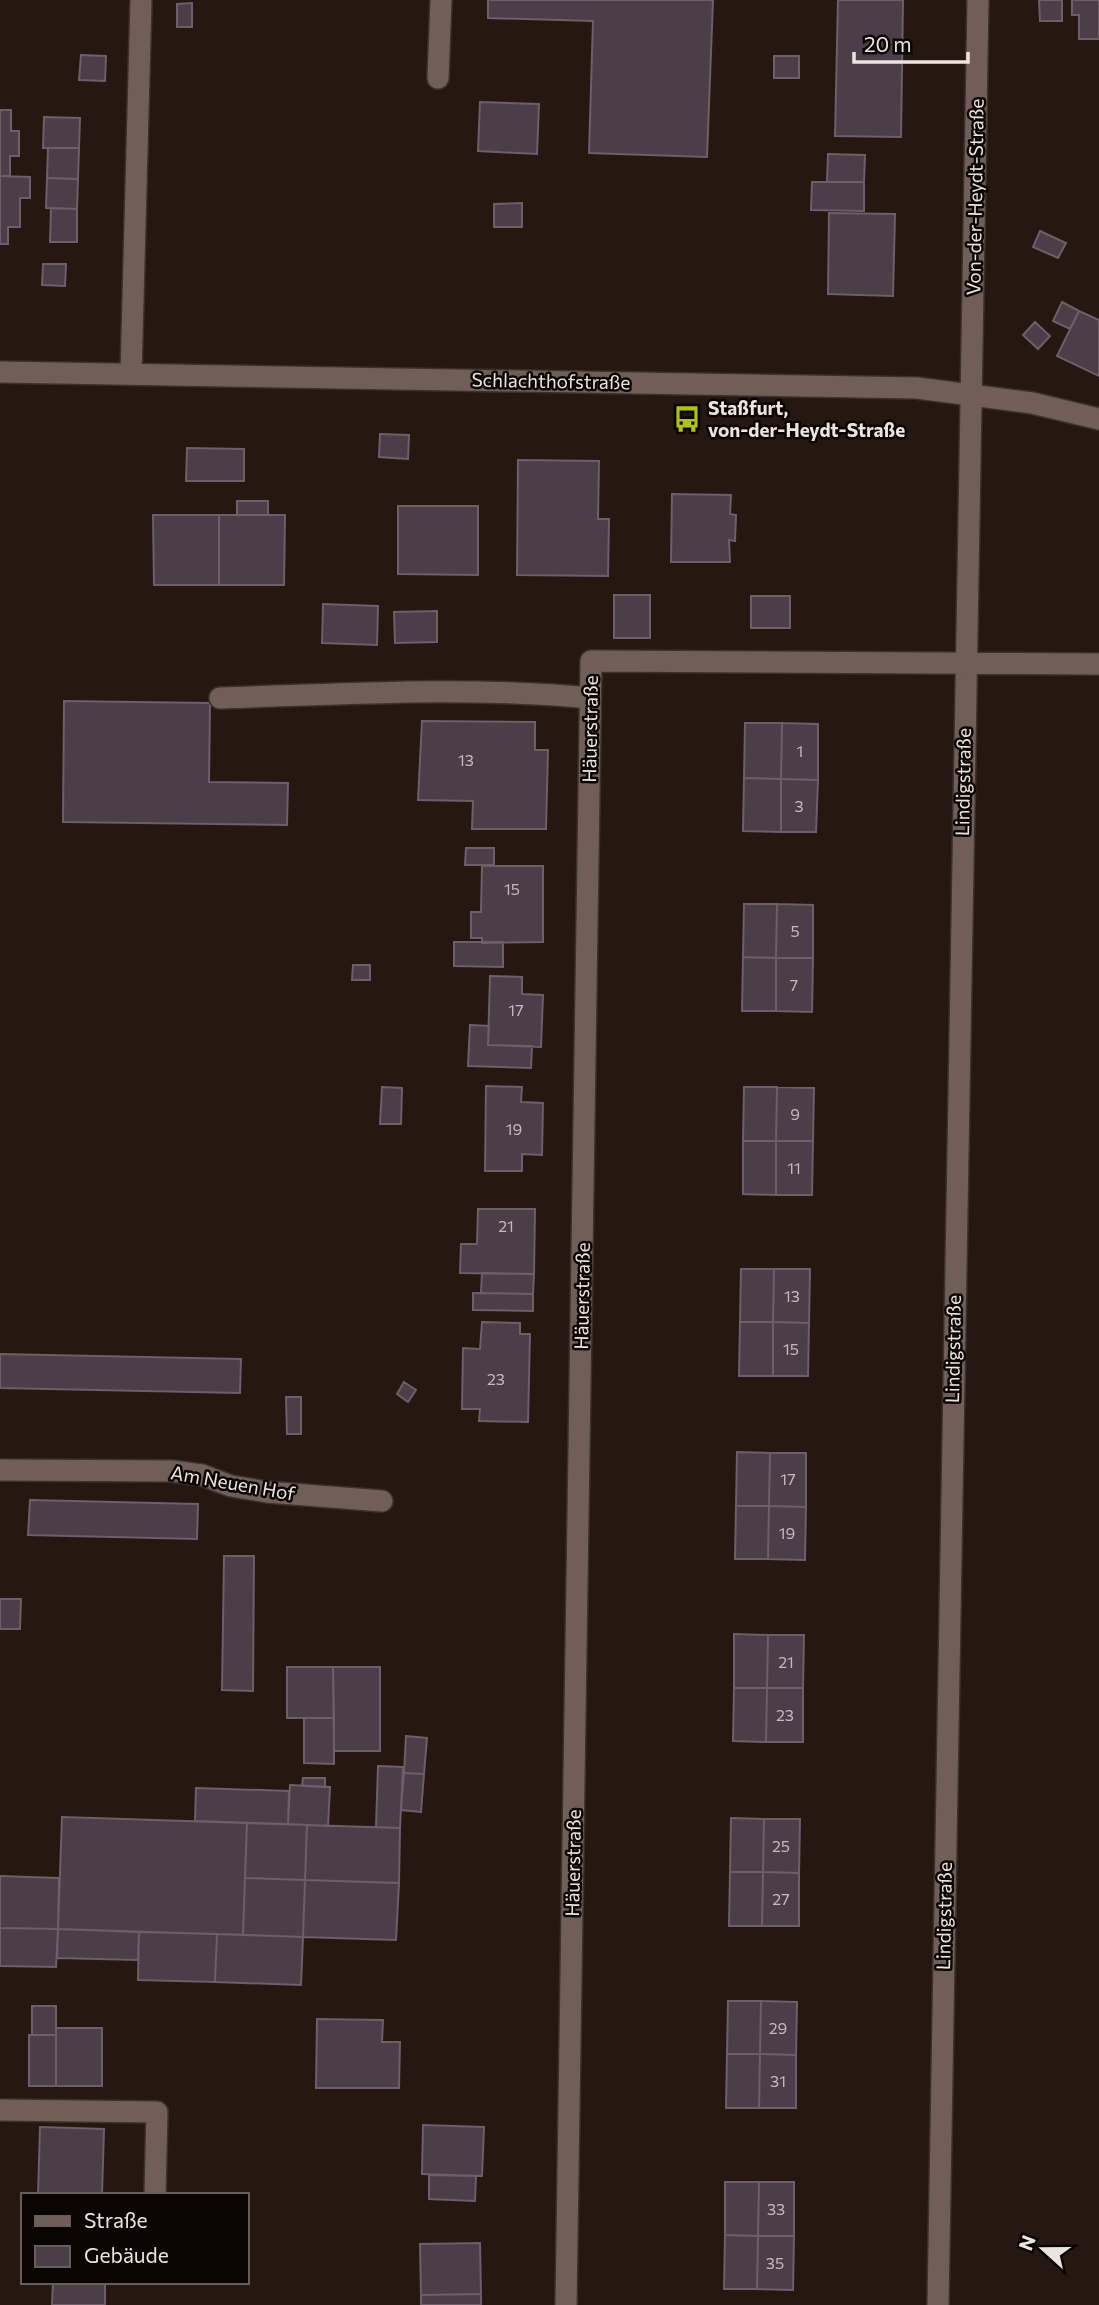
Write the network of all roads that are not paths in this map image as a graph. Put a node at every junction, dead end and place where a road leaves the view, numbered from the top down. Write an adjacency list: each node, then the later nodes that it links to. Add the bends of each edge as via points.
1 (141, 0): 6 (street)
2 (441, 0): 4 (street)
3 (978, 0): 7 (street, Von-der-Heydt-Straße)
4 (438, 78)
5 (0, 372): 6 (street, Schlachthofstraße)
6 (131, 374): 7 (street, Schlachthofstraße, via 916,388)
7 (972, 394): 8 (street, Schlachthofstraße); 9 (street, Lindigstraße)
8 (1099, 419)
9 (965, 661): 10 (street); 12 (street, Häuerstraße, via 591,661); 18 (street, Lindigstraße)
10 (1099, 664)
11 (220, 698): 12 (street, via 532,692)
12 (590, 698): 17 (street, Häuerstraße)
13 (0, 1470): 14 (street, Am Neuen Hof, via 172,1471 267,1492)
14 (382, 1501)
15 (0, 2110): 16 (street, via 157,2112)
16 (155, 2193)
17 (566, 2305)
18 (938, 2305)

